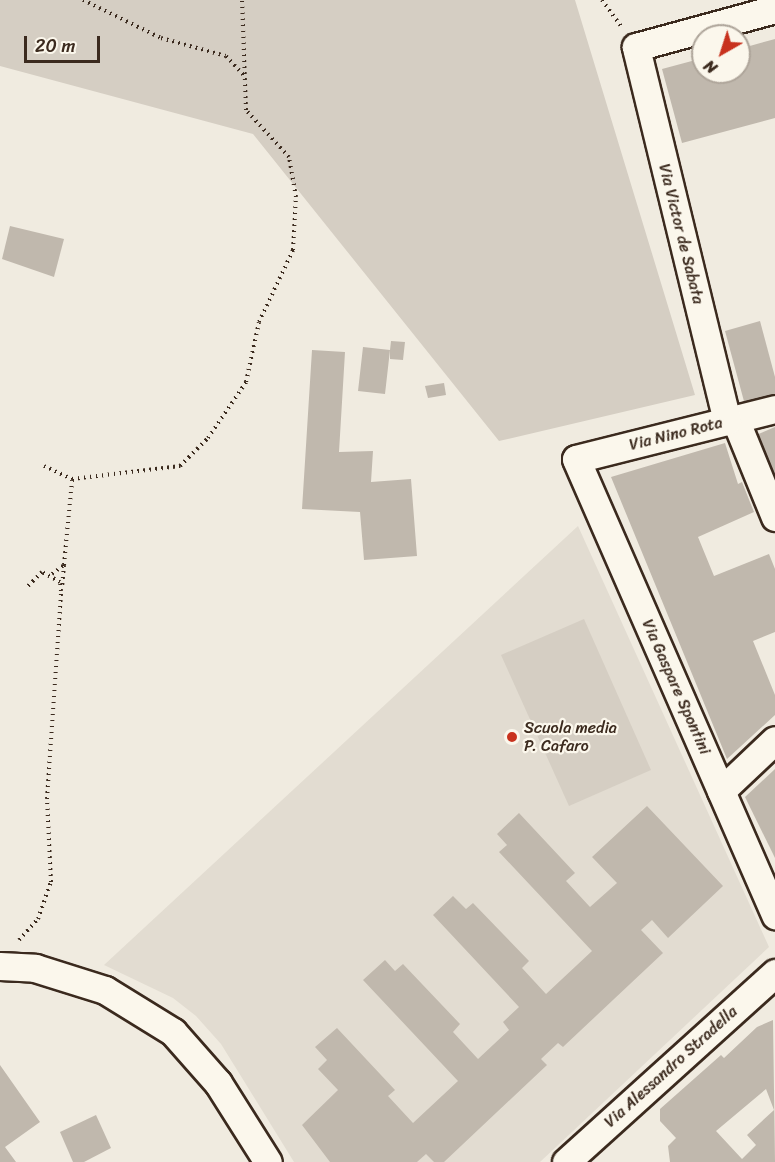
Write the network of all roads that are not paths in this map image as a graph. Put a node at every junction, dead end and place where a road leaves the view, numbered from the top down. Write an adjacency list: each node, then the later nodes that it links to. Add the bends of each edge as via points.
1 (775, 9): 3 (street, Via Victor de Sabata, via 636,46)
2 (775, 409): 3 (street, Via Nino Rota)
3 (731, 420): 4 (street, Via Nino Rota); 5 (street, Via Victor de Sabata)
4 (576, 459): 7 (street, Via Gaspare Spontini)
5 (775, 517)
6 (775, 740): 7 (street)
7 (721, 791): 8 (street, Via Gaspare Spontini)
8 (775, 915)
9 (7, 966): 11 (street, via 35,968 105,990 174,1032 218,1083)
10 (775, 973): 12 (street, Via Alessandro Stradella)
11 (268, 1162)
12 (566, 1162)

